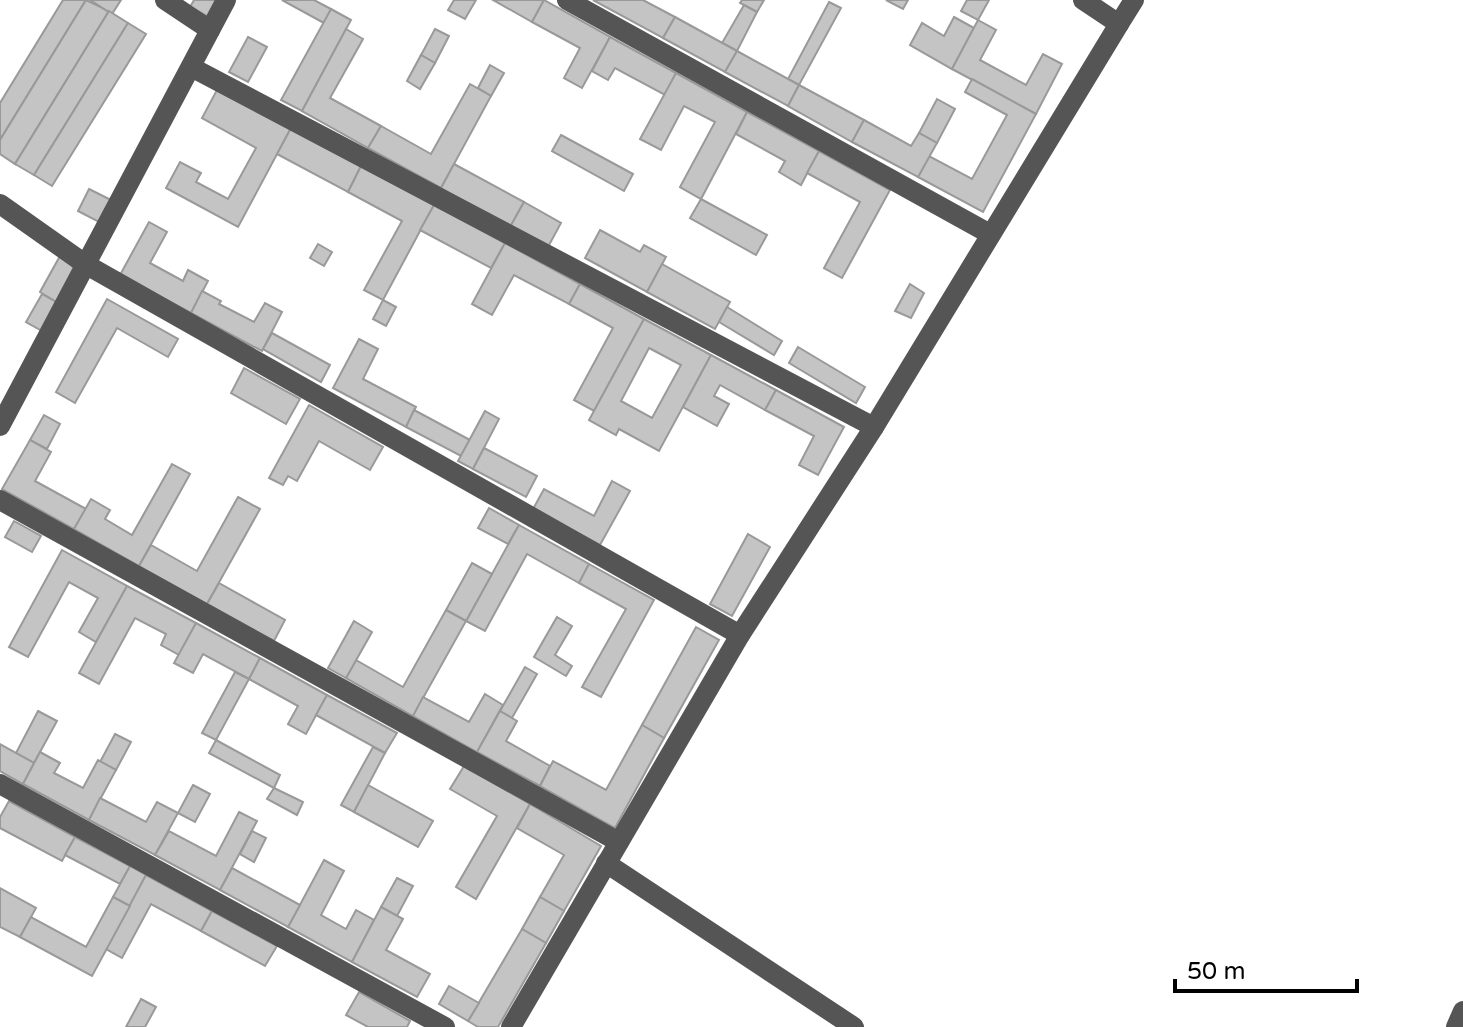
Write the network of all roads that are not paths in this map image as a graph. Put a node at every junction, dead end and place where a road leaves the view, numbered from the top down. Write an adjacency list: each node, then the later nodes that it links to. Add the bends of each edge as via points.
1 (165, 0): 7 (street)
2 (226, 0): 7 (street)
3 (567, 0): 10 (street)
4 (1083, 0): 6 (street)
5 (1134, 0): 6 (street)
6 (1119, 24): 10 (street)
7 (210, 30): 8 (street)
8 (191, 67): 11 (street); 13 (street)
9 (0, 204): 11 (street)
10 (990, 234): 13 (street)
11 (85, 264): 12 (street); 15 (street)
12 (0, 426)
13 (874, 427): 15 (street)
14 (0, 500): 17 (street)
15 (740, 635): 17 (street)
16 (0, 784): 20 (street)
17 (619, 842): 18 (street)
18 (606, 863): 21 (street); 22 (street)
19 (1463, 1011): 23 (street)
20 (445, 1027)
21 (511, 1027)
22 (854, 1027)
23 (1456, 1027)

